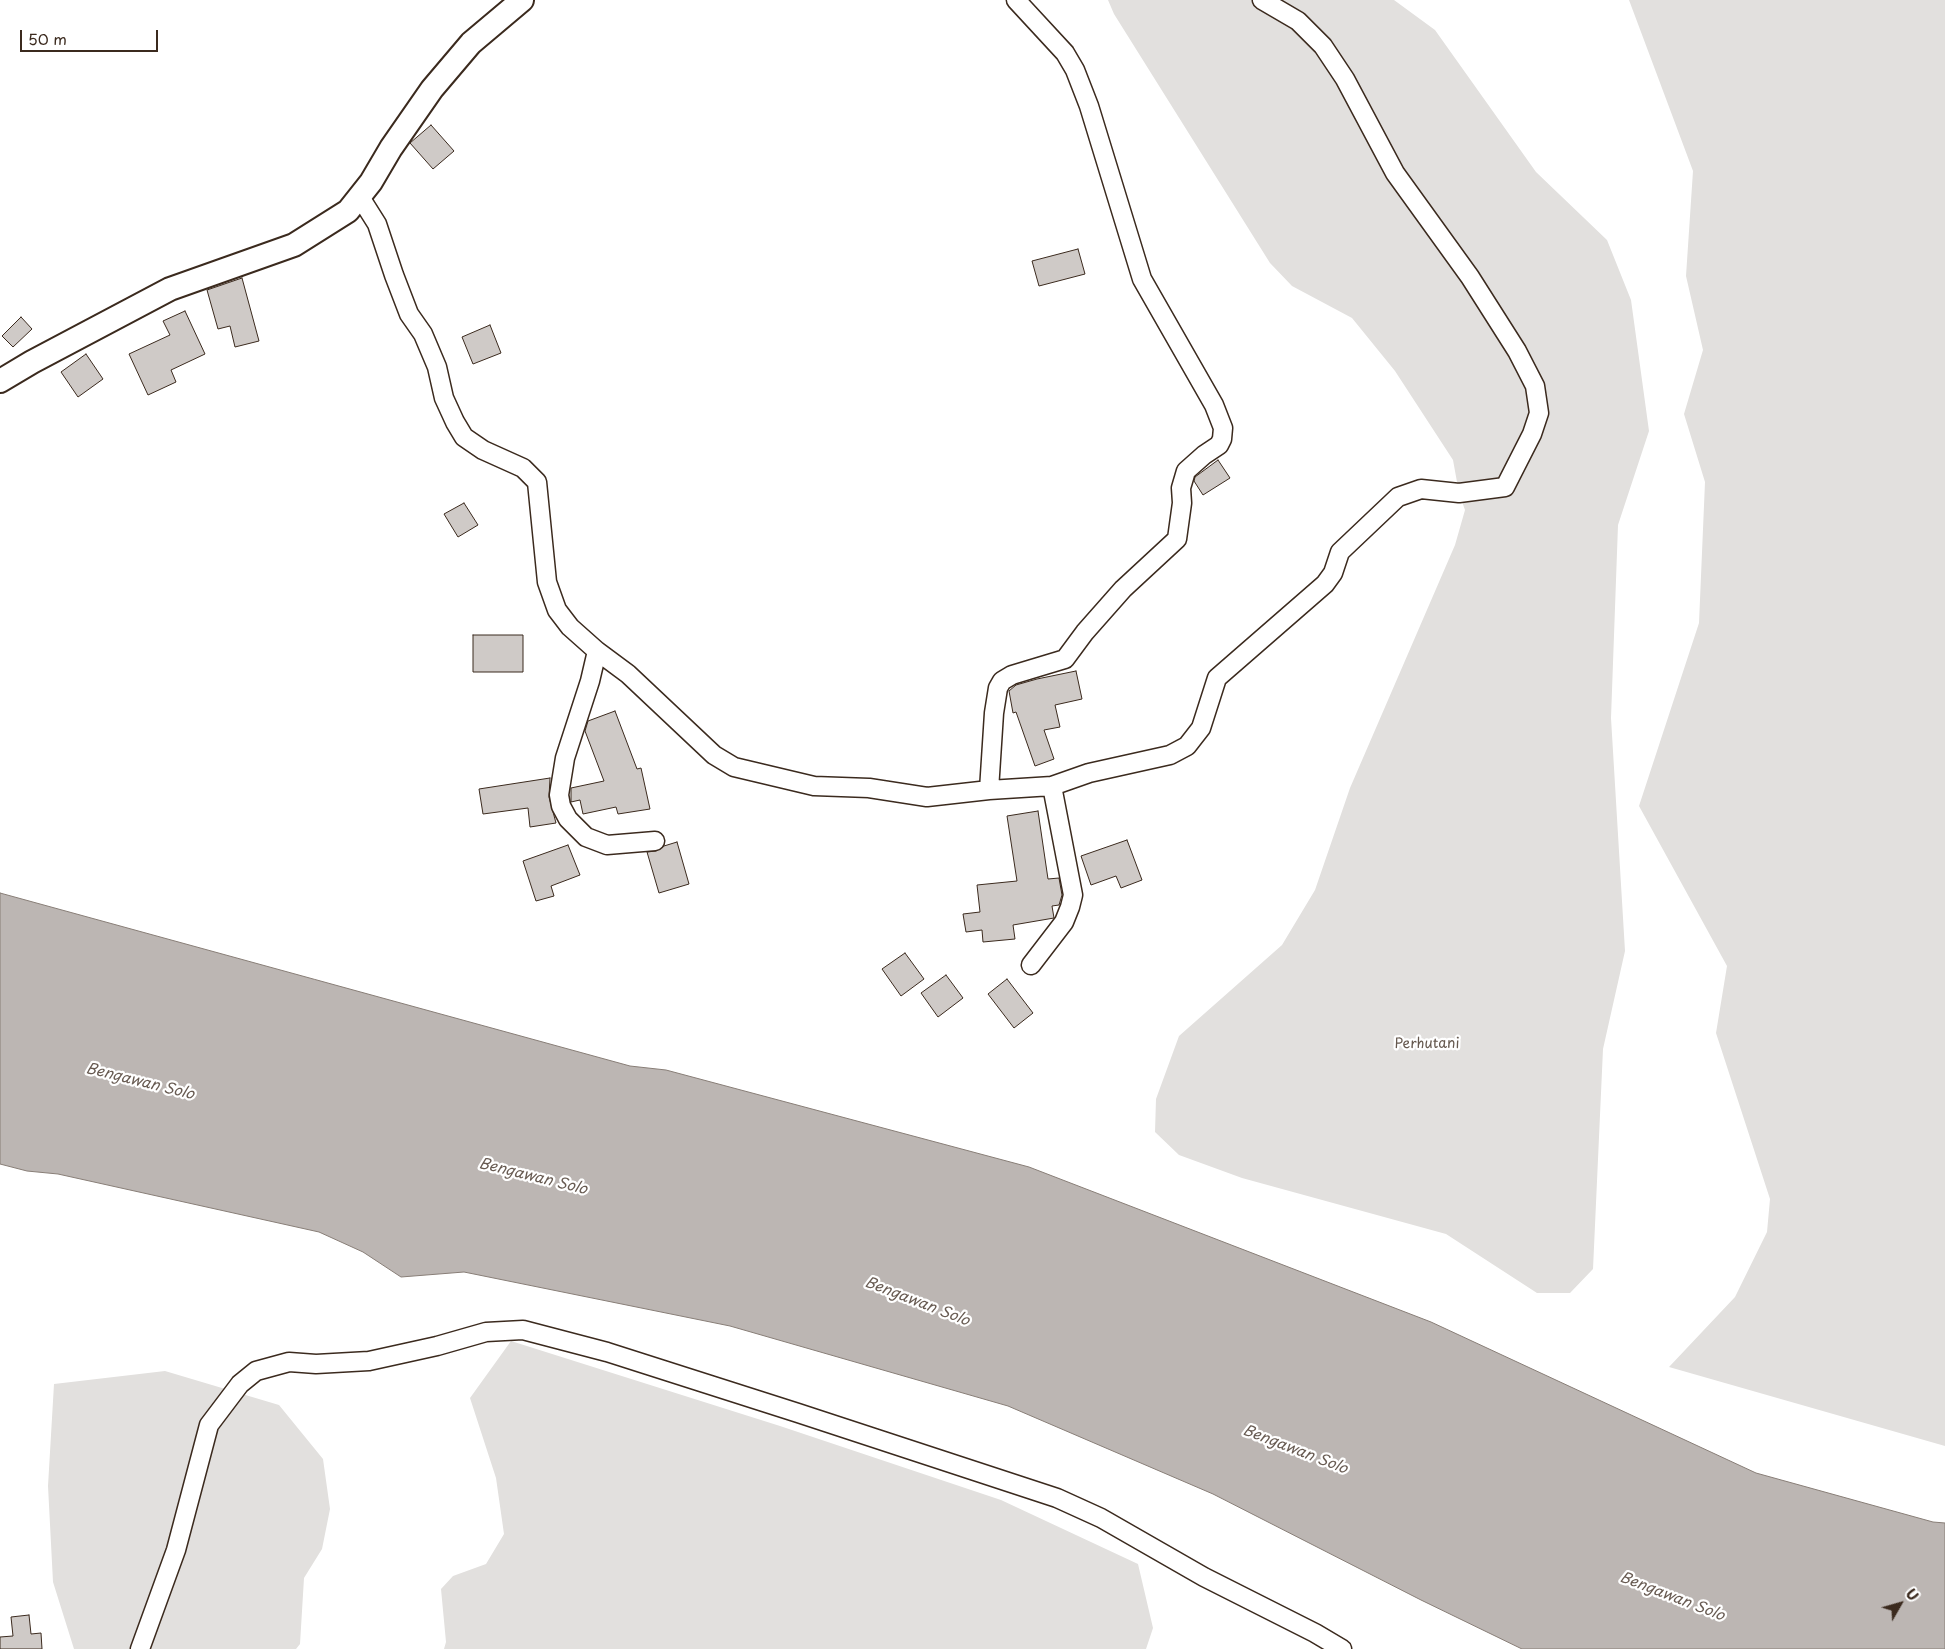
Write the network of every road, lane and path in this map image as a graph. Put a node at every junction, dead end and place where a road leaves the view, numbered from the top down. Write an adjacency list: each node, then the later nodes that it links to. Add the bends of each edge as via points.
1 (522, 0): 4 (street, via 471,43 432,89)
2 (1016, 0): 8 (street, via 1065,53 1075,70 1142,279 1214,405 1223,428 1219,445 1186,471 1181,488 1177,539 1122,589 1065,658 1002,680 994,713)
3 (1262, 0): 7 (street, via 1298,21 1323,46 1345,79 1396,173 1470,277 1517,351 1535,386 1539,413 1532,434 1505,486 1459,493 1421,489 1398,497 1340,552 1334,573 1325,584 1217,678 1201,728 1187,746 1170,756 1089,773)
4 (360, 197): 5 (street, via 348,211 294,244 170,289); 6 (street, via 377,224 409,314 423,334 437,367 444,398 455,422 464,436 483,450 523,468 537,482 546,574 552,596 557,610 570,627)
5 (0, 381)
6 (597, 651): 8 (street, via 628,674 714,754 734,767 814,786 869,788 927,798); 9 (street, via 565,758 559,795 561,806 568,819 586,837 607,845)
7 (1052, 786): 8 (street); 10 (street, via 1073,895 1064,922)
8 (989, 790)
9 (655, 841)
10 (1031, 965)
11 (140, 1649): 12 (street, via 176,1550 209,1425 240,1384 256,1371 289,1362 369,1361 486,1332 523,1330 606,1352 1057,1498 1101,1518 1204,1577)
12 (1342, 1649)

